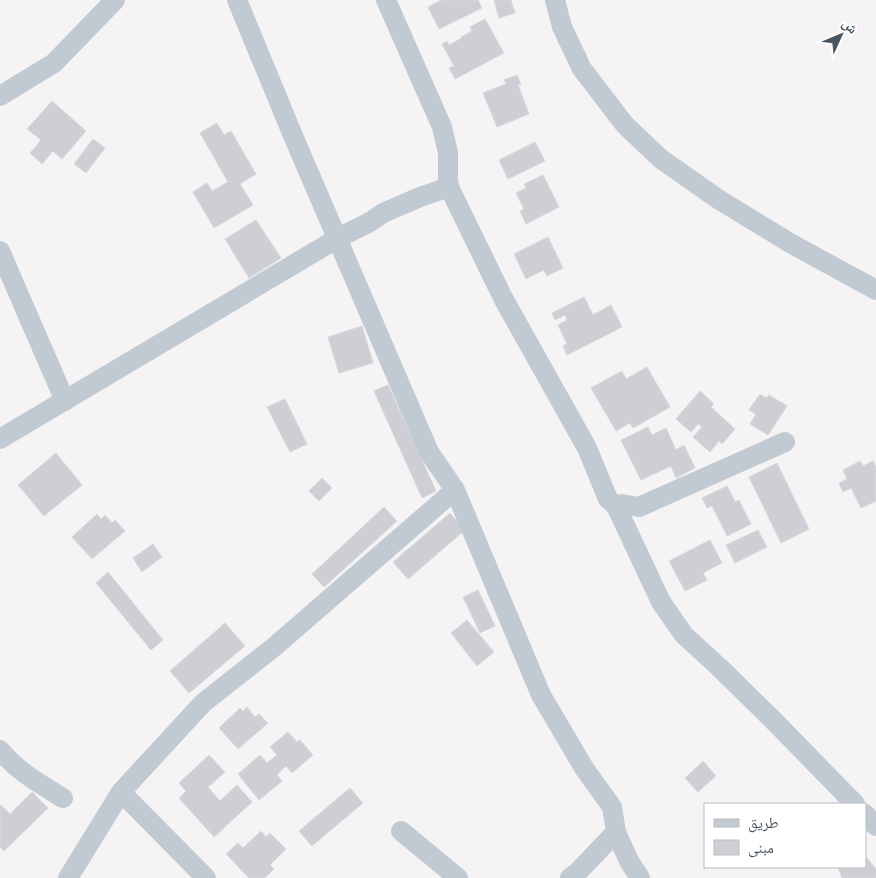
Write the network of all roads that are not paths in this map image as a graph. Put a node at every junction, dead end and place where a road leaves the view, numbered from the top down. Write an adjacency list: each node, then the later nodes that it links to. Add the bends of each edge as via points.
1 (115, 0): 5 (street, via 54,63)
2 (237, 0): 7 (street)
3 (386, 0): 6 (street, via 442,127 448,153)
4 (555, 0): 9 (street, via 562,27 582,69 625,125 661,159 774,234)
5 (0, 96)
6 (449, 187): 7 (street, via 420,197); 14 (street, via 503,298 588,448 608,499)
7 (338, 238): 10 (street); 13 (street, via 429,452)
8 (0, 251): 10 (street)
9 (876, 290)
10 (65, 400): 11 (street)
11 (0, 439)
12 (785, 442): 14 (street, via 639,507)
13 (455, 490): 16 (street, via 274,647 203,703); 22 (street, via 541,695 584,768 612,807)
14 (616, 506): 18 (street, via 661,602 684,635)
15 (0, 750): 17 (street, via 21,771)
16 (121, 792): 23 (street); 24 (street)
17 (63, 798)
18 (854, 803)
19 (866, 815): 20 (street)
20 (876, 826)
21 (401, 831): 25 (street)
22 (616, 832): 26 (street); 27 (street)
23 (68, 878)
24 (206, 878)
25 (458, 878)
26 (570, 878)
27 (640, 878)

